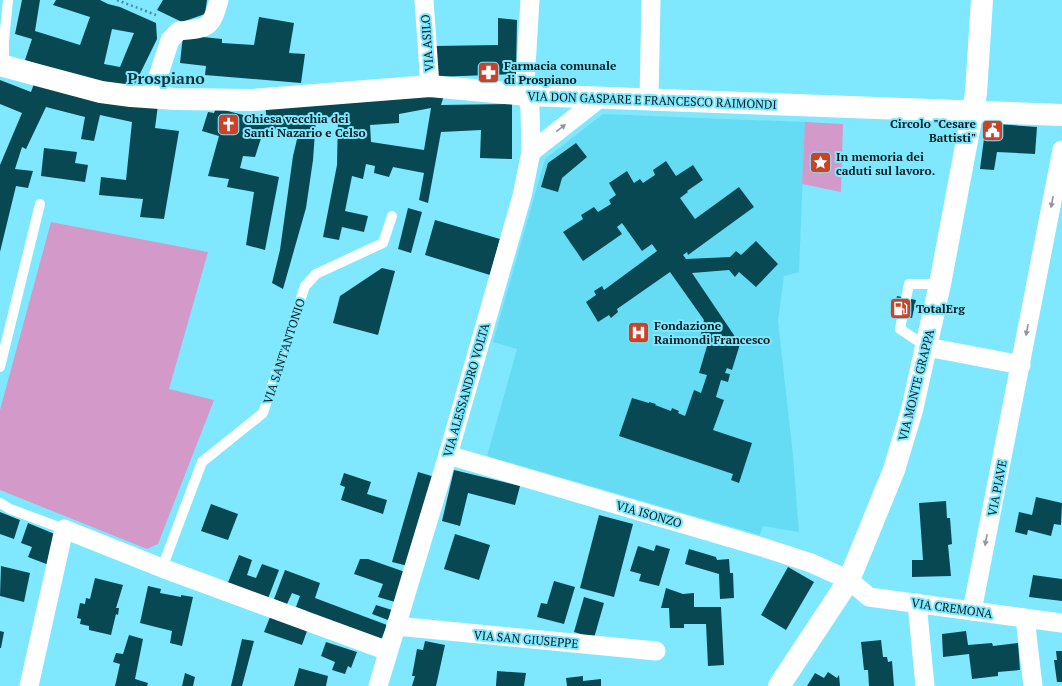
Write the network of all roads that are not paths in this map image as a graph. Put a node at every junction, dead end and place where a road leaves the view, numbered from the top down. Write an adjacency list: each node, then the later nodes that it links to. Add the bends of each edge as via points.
1 (8, 0): 7 (lane)
2 (219, 0): 10 (street, via 214,18 209,25 179,31 170,40)
3 (424, 0): 8 (street, VIA ASILO)
4 (530, 0): 9 (street, VIA ALESSANDRO VOLTA, via 526,83)
5 (651, 0): 12 (street)
6 (982, 0): 13 (street, VIA MONTE GRAPPA, via 976,93)
7 (2, 66): 10 (street, VIA DON GASPARE E FRANCESCO RAIMONDI, via 101,92)
8 (430, 86): 9 (street, VIA DON GASPARE E FRANCESCO RAIMONDI); 10 (street, VIA DON GASPARE E FRANCESCO RAIMONDI, via 252,100)
9 (528, 95): 11 (street, VIA DON GASPARE E FRANCESCO RAIMONDI); 16 (street, VIA ALESSANDRO VOLTA)
10 (151, 98)
11 (600, 98): 12 (street, VIA DON GASPARE E FRANCESCO RAIMONDI); 16 (street, one-way to 11)
12 (649, 99): 13 (street, VIA DON GASPARE E FRANCESCO RAIMONDI)
13 (972, 112): 14 (street, VIA DON GASPARE E FRANCESCO RAIMONDI); 19 (street, VIA MONTE GRAPPA)
14 (1062, 115)
15 (1062, 150): 21 (street, VIA PIAVE, one-way to 21)
16 (531, 152): 23 (street, VIA ALESSANDRO VOLTA, via 522,196)
17 (40, 204): 22 (lane)
18 (392, 216): 26 (lane, VIA SANT'ANTONIO, via 383,243 316,274 305,286 263,413 202,462)
19 (940, 284): 20 (street, VIA MONTE GRAPPA); 20 (lane, via 909,284 901,321 900,329)
20 (927, 347): 21 (street); 27 (street, VIA MONTE GRAPPA, via 894,470)
21 (1021, 364): 29 (street, VIA PIAVE, one-way to 29)
22 (0, 368)
23 (448, 455): 27 (street, VIA ISONZO, via 765,548 811,563); 32 (street, VIA ALESSANDRO VOLTA)
24 (0, 503): 25 (lane)
25 (64, 530): 26 (street); 35 (street)
26 (162, 568): 33 (street)
27 (849, 580): 28 (street, VIA CREMONA, via 869,597); 37 (street, VIA MONTE GRAPPA)
28 (917, 603): 29 (street, VIA CREMONA); 38 (street)
29 (972, 611): 30 (street, VIA CREMONA)
30 (1025, 618): 31 (street, VIA CREMONA); 39 (street)
31 (1062, 623)
32 (396, 626): 33 (street, VIA ALESSANDRO VOLTA); 34 (street, VIA SAN GIUSEPPE)
33 (388, 651): 36 (street, VIA ALESSANDRO VOLTA)
34 (656, 651)
35 (29, 686)
36 (378, 686)
37 (779, 686)
38 (925, 686)
39 (1033, 686)

